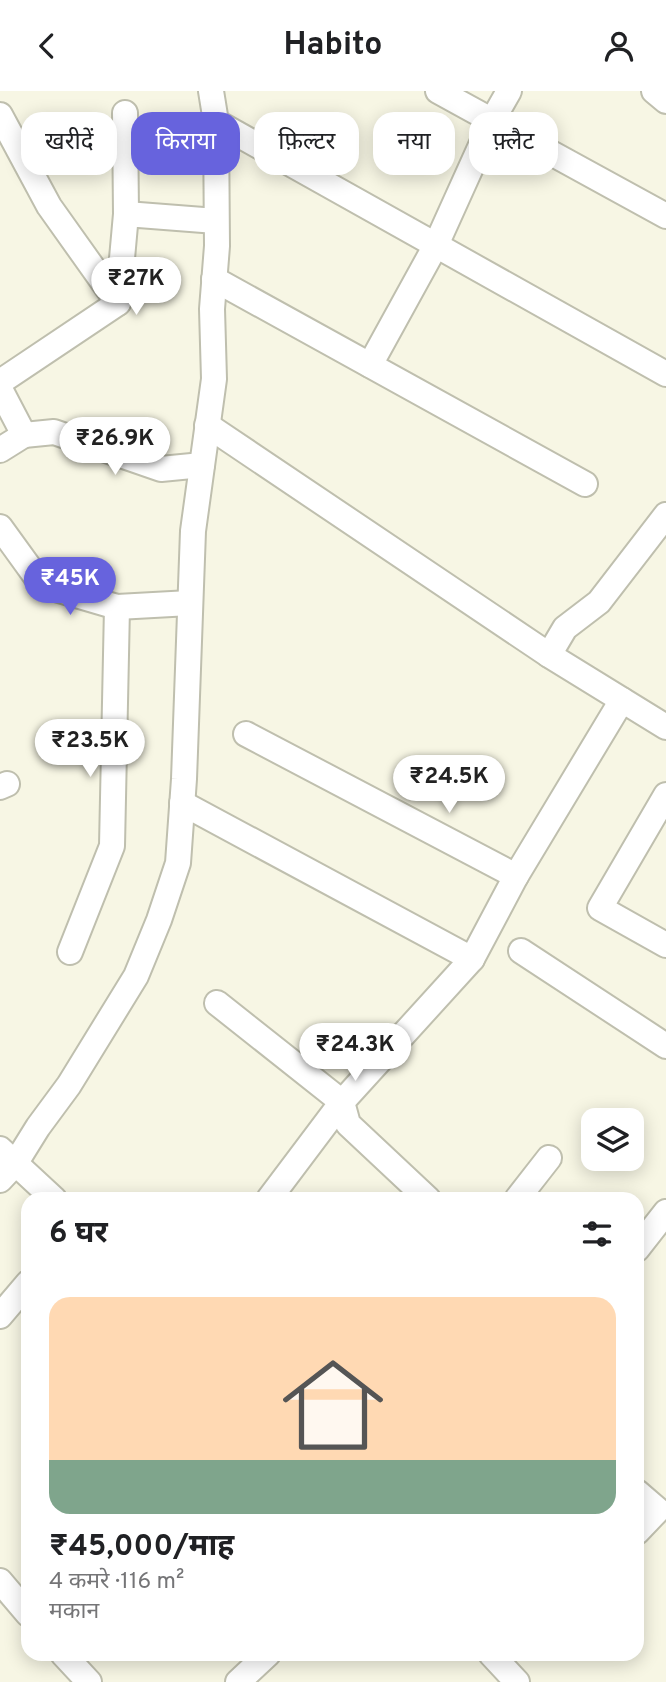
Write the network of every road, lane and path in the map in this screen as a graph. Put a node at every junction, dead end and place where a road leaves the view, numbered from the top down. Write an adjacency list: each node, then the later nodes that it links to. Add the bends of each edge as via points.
1 (211, 91): 6 (street)
2 (438, 91): 7 (street)
3 (509, 91): 8 (street)
4 (654, 91): 5 (street)
5 (666, 100)
6 (214, 112)
7 (476, 112)
8 (497, 112)
9 (125, 113): 15 (street)
10 (0, 115): 20 (street, via 49,206)
11 (240, 135): 18 (street)
12 (558, 157): 16 (street)
13 (469, 172): 18 (street)
14 (216, 175): 17 (street)
15 (126, 214): 17 (street); 20 (street)
16 (666, 216)
17 (216, 221): 19 (street)
18 (436, 245): 21 (street); 22 (street)
19 (214, 279): 21 (street); 25 (street, via 214,379)
20 (118, 303): 23 (street)
21 (370, 365): 29 (street)
22 (666, 375)
23 (0, 382)
24 (0, 389): 26 (street)
25 (207, 425): 28 (street); 34 (street)
26 (24, 435): 27 (street); 28 (street, via 54,432 161,469)
27 (0, 450)
28 (202, 465): 32 (street)
29 (585, 484)
30 (666, 515): 34 (street, via 599,602 565,628)
31 (0, 527): 33 (street, via 42,585)
32 (190, 603): 33 (street); 39 (street)
33 (117, 607): 43 (street, via 112,846)
34 (549, 655): 35 (street)
35 (622, 700): 36 (street); 40 (street)
36 (666, 727)
37 (246, 734): 40 (street)
38 (666, 795): 41 (street, via 600,908)
39 (182, 803): 44 (street); 49 (street, via 178,863 136,976 69,1086)
40 (516, 876): 44 (street)
41 (666, 945)
42 (521, 951): 46 (street)
43 (70, 952)
44 (472, 960): 47 (street)
45 (217, 1003): 47 (street)
46 (666, 1046)
47 (342, 1102): 51 (street); 52 (street, via 348,1124)
48 (549, 1159): 53 (street)
49 (5, 1164): 50 (street)
50 (44, 1192)
51 (274, 1192)
52 (421, 1192)
53 (523, 1192)
54 (666, 1212): 55 (street)
55 (644, 1240)
56 (21, 1291): 57 (street)
57 (0, 1316)
58 (644, 1496): 59 (street)
59 (662, 1505): 60 (street)
60 (644, 1524)
61 (0, 1581): 62 (street)
62 (21, 1606)
63 (70, 1661): 65 (street)
64 (260, 1661): 66 (street)
65 (89, 1682)
66 (238, 1682)

